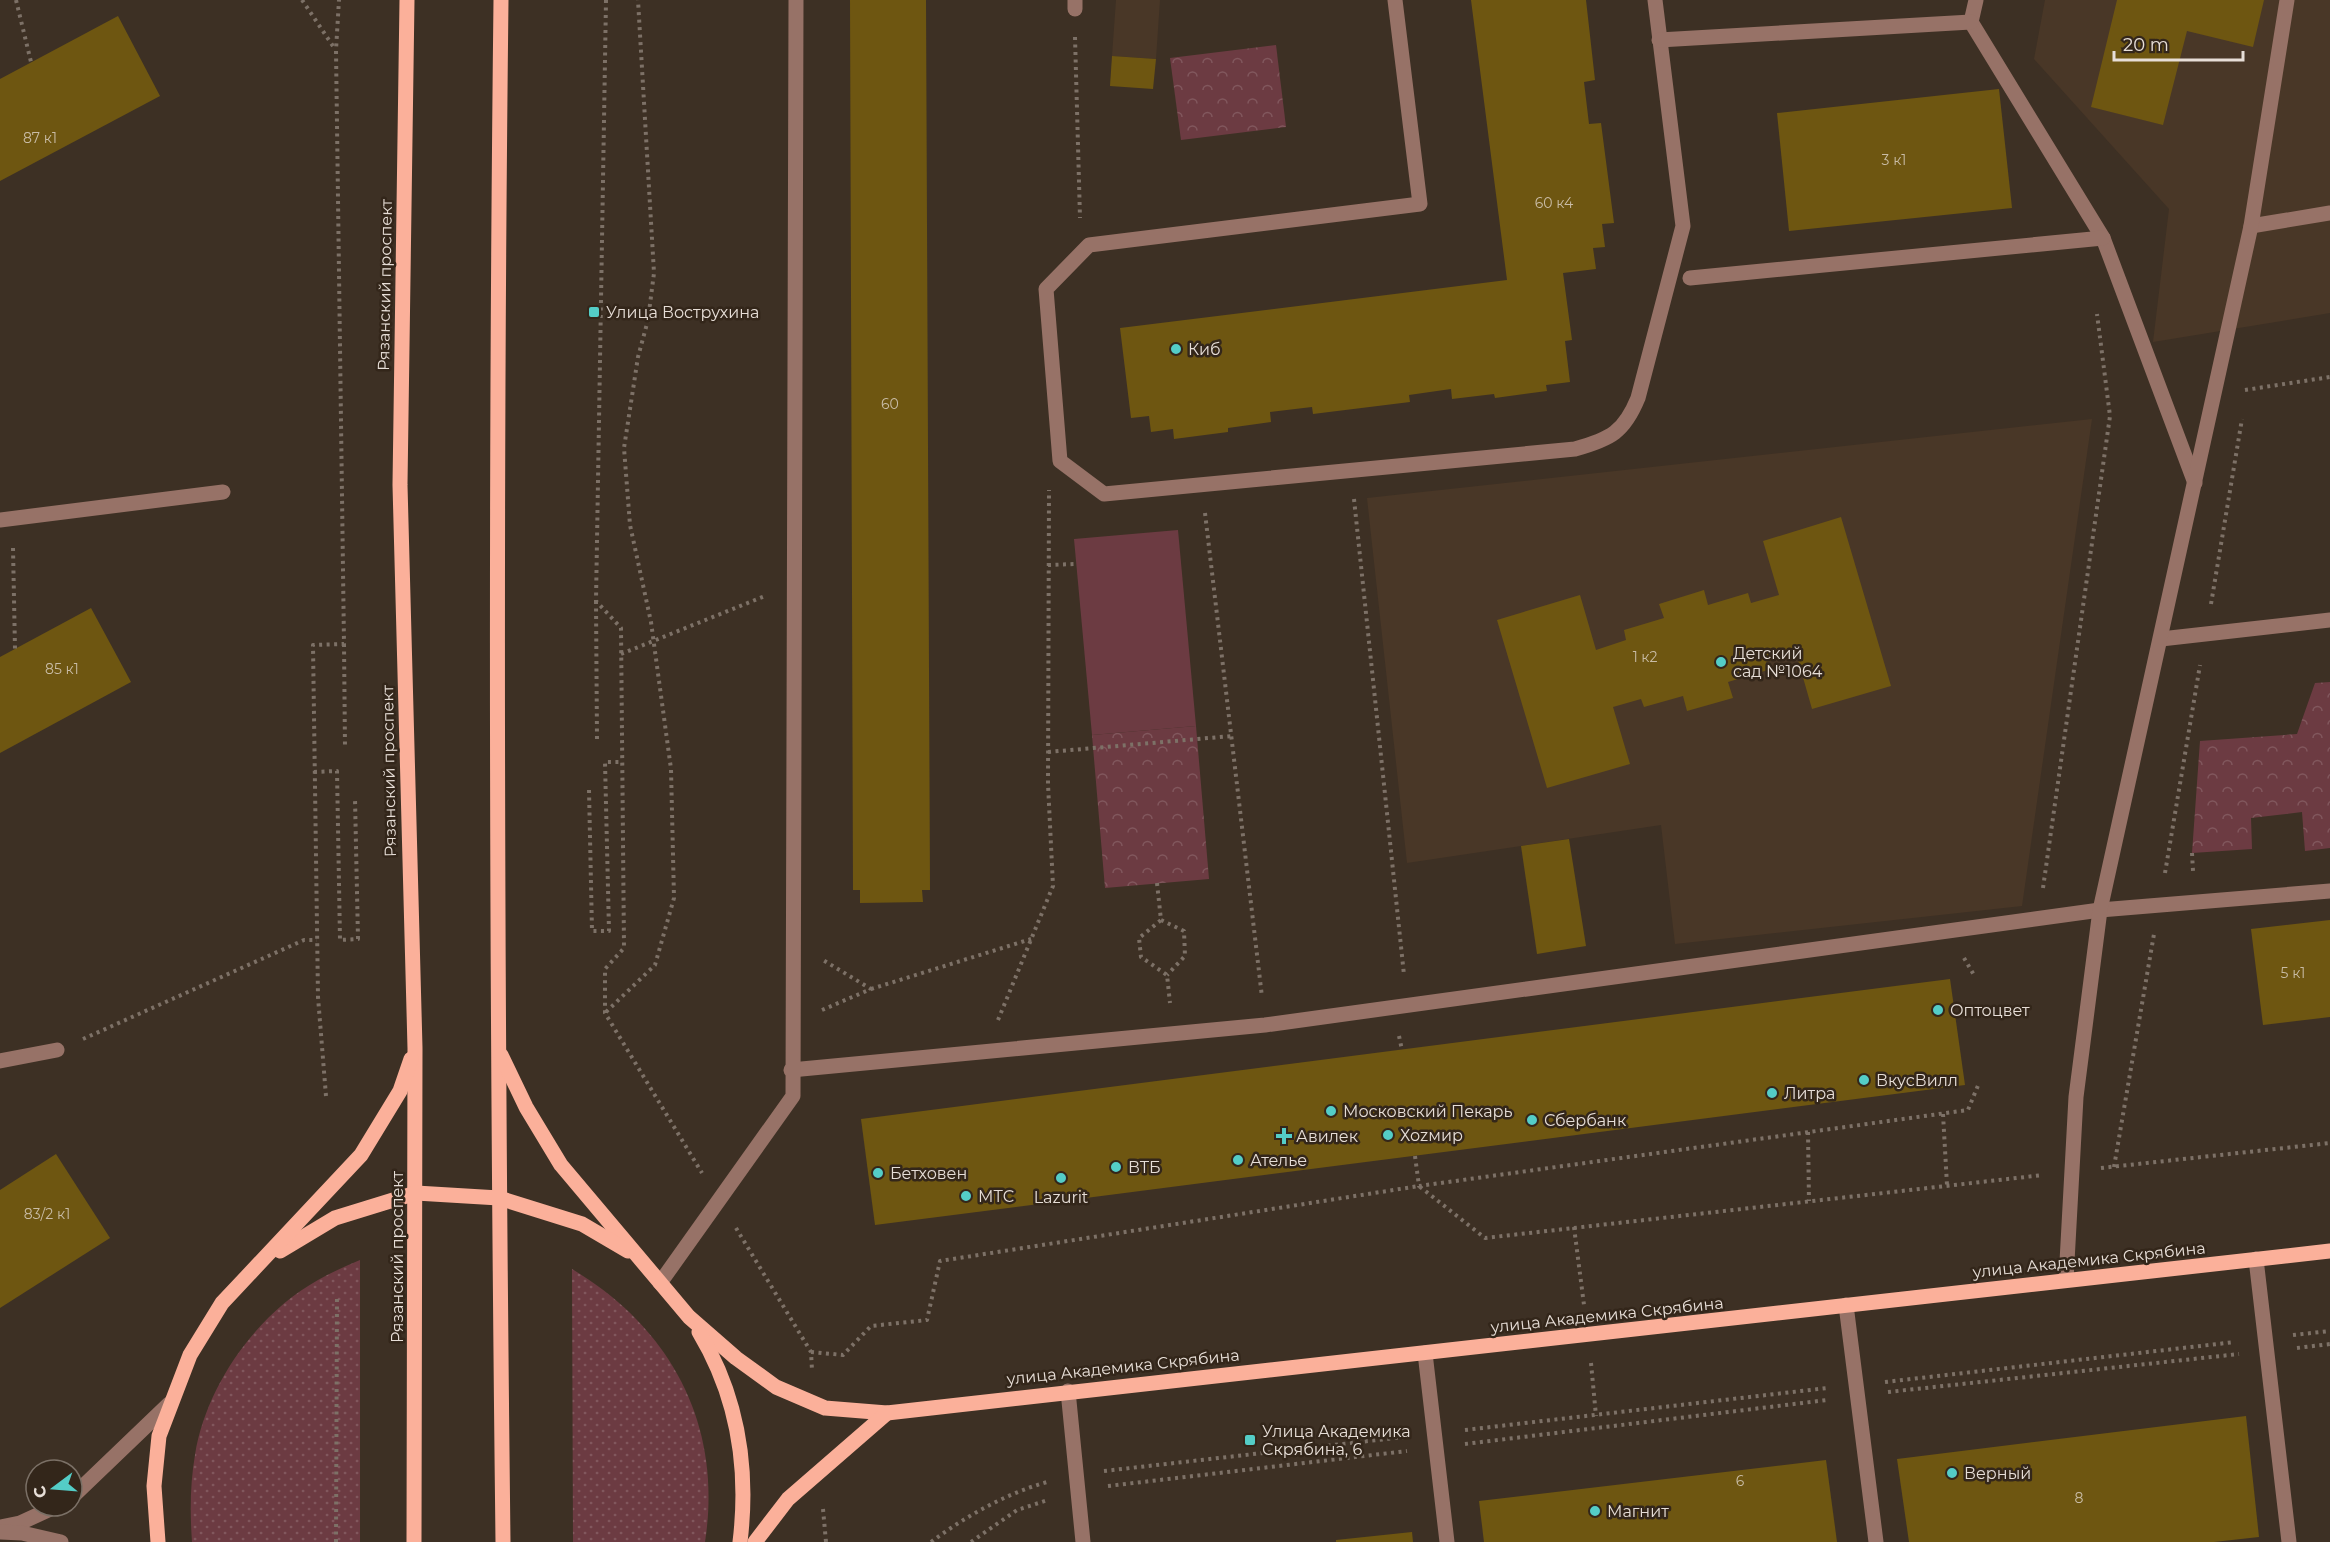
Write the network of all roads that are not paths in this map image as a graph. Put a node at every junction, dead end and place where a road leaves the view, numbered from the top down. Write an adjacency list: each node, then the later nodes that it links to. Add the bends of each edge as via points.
1 (406, 0): 21 (main road, Рязанский проспект, via 400,485)
2 (501, 0): 23 (main road, via 497,377)
3 (796, 0): 25 (street)
4 (1395, 0): 9 (street, via 1420,204 1089,245 1046,290 1060,461 1104,494 1575,449 1600,442 1628,423 1683,226)
5 (1654, 0): 9 (street)
6 (1976, 0): 8 (street)
7 (2287, 0): 11 (street)
8 (1971, 22): 9 (street); 12 (street)
9 (1659, 40)
10 (2330, 213): 11 (street)
11 (2251, 226): 14 (street)
12 (2103, 238): 13 (street); 14 (street)
13 (1690, 278)
14 (2195, 483): 18 (street)
15 (223, 492): 16 (street)
16 (6, 519)
17 (2330, 620): 18 (street)
18 (2161, 639): 20 (street)
19 (2330, 891): 20 (street)
20 (2100, 910): 25 (street, via 1265,1025); 32 (street, via 2076,1097)
21 (415, 1048): 26 (main road, Рязанский проспект); 31 (main road, via 400,1091 361,1155)
22 (57, 1050): 24 (street)
23 (501, 1055): 27 (main road); 29 (main road, via 561,1165)
24 (0, 1061)
25 (791, 1070): 33 (street, via 793,1096)
26 (416, 1194): 27 (main road); 31 (main road, via 335,1218 292,1241); 45 (main road, Рязанский проспект)
27 (499, 1198): 29 (main road, via 582,1224); 46 (main road)
28 (2330, 1251): 30 (main road, улица Академика Скрябина)
29 (638, 1257): 33 (main road)
30 (2256, 1259): 32 (main road, улица Академика Скрябина); 52 (street)
31 (257, 1268): 38 (main road, via 222,1303 190,1355)
32 (2066, 1280): 34 (main road, улица Академика Скрябина)
33 (660, 1283): 35 (main road)
34 (1846, 1305): 36 (main road, улица Академика Скрябина); 51 (street)
35 (689, 1317): 39 (main road, улица Академика Скрябина, via 776,1387 825,1408); 47 (main road, via 711,1352 737,1426 745,1504)
36 (1425, 1353): 37 (main road, улица Академика Скрябина); 50 (street)
37 (1068, 1391): 39 (main road, улица Академика Скрябина); 49 (street)
38 (169, 1404): 40 (street); 44 (main road, via 159,1436 154,1486)
39 (887, 1413): 48 (main road, via 788,1499)
40 (84, 1485)
41 (29, 1518): 42 (street)
42 (0, 1530): 43 (street)
43 (61, 1542)
44 (158, 1542)
45 (414, 1542)
46 (503, 1542)
47 (740, 1542)
48 (755, 1542)
49 (1083, 1542)
50 (1447, 1542)
51 (1876, 1542)
52 (2289, 1542)

